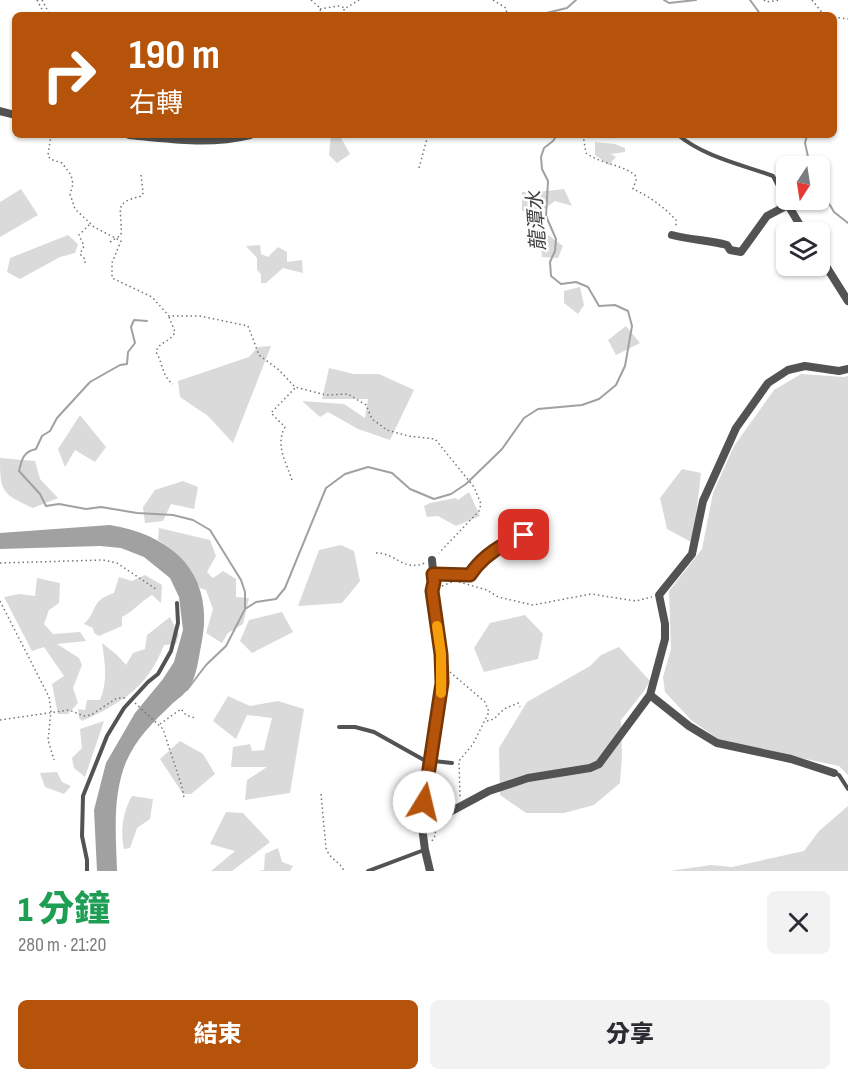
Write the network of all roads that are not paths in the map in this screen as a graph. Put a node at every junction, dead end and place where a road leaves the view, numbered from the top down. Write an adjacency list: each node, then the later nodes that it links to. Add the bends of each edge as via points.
1 (160, 138): 2 (street)
2 (239, 138)
3 (682, 138): 4 (lane, via 708,155 773,176)
4 (776, 182)
5 (778, 210): 6 (street, via 767,216 741,252 715,241)
6 (672, 235)
7 (830, 272): 8 (street)
8 (848, 301)
9 (848, 369): 14 (street, via 805,366 788,370 768,383 736,428 702,501 692,554 658,595 665,639)
10 (524, 535): 12 (lane, via 508,541 470,575)
11 (432, 560): 12 (street)
12 (434, 578): 16 (street, via 442,683)
13 (177, 603): 22 (lane, via 178,623 171,651 158,674 131,700 107,736 83,796 82,836)
14 (650, 695): 18 (street, via 717,743); 20 (street, via 598,764 528,778 489,791)
15 (339, 727): 16 (lane, via 374,732)
16 (430, 762): 17 (lane); 20 (street)
17 (452, 763)
18 (834, 772): 19 (lane)
19 (848, 789)
20 (422, 827): 21 (street)
21 (424, 850): 23 (lane); 24 (street)
22 (87, 871)
23 (368, 871)
24 (430, 871)

